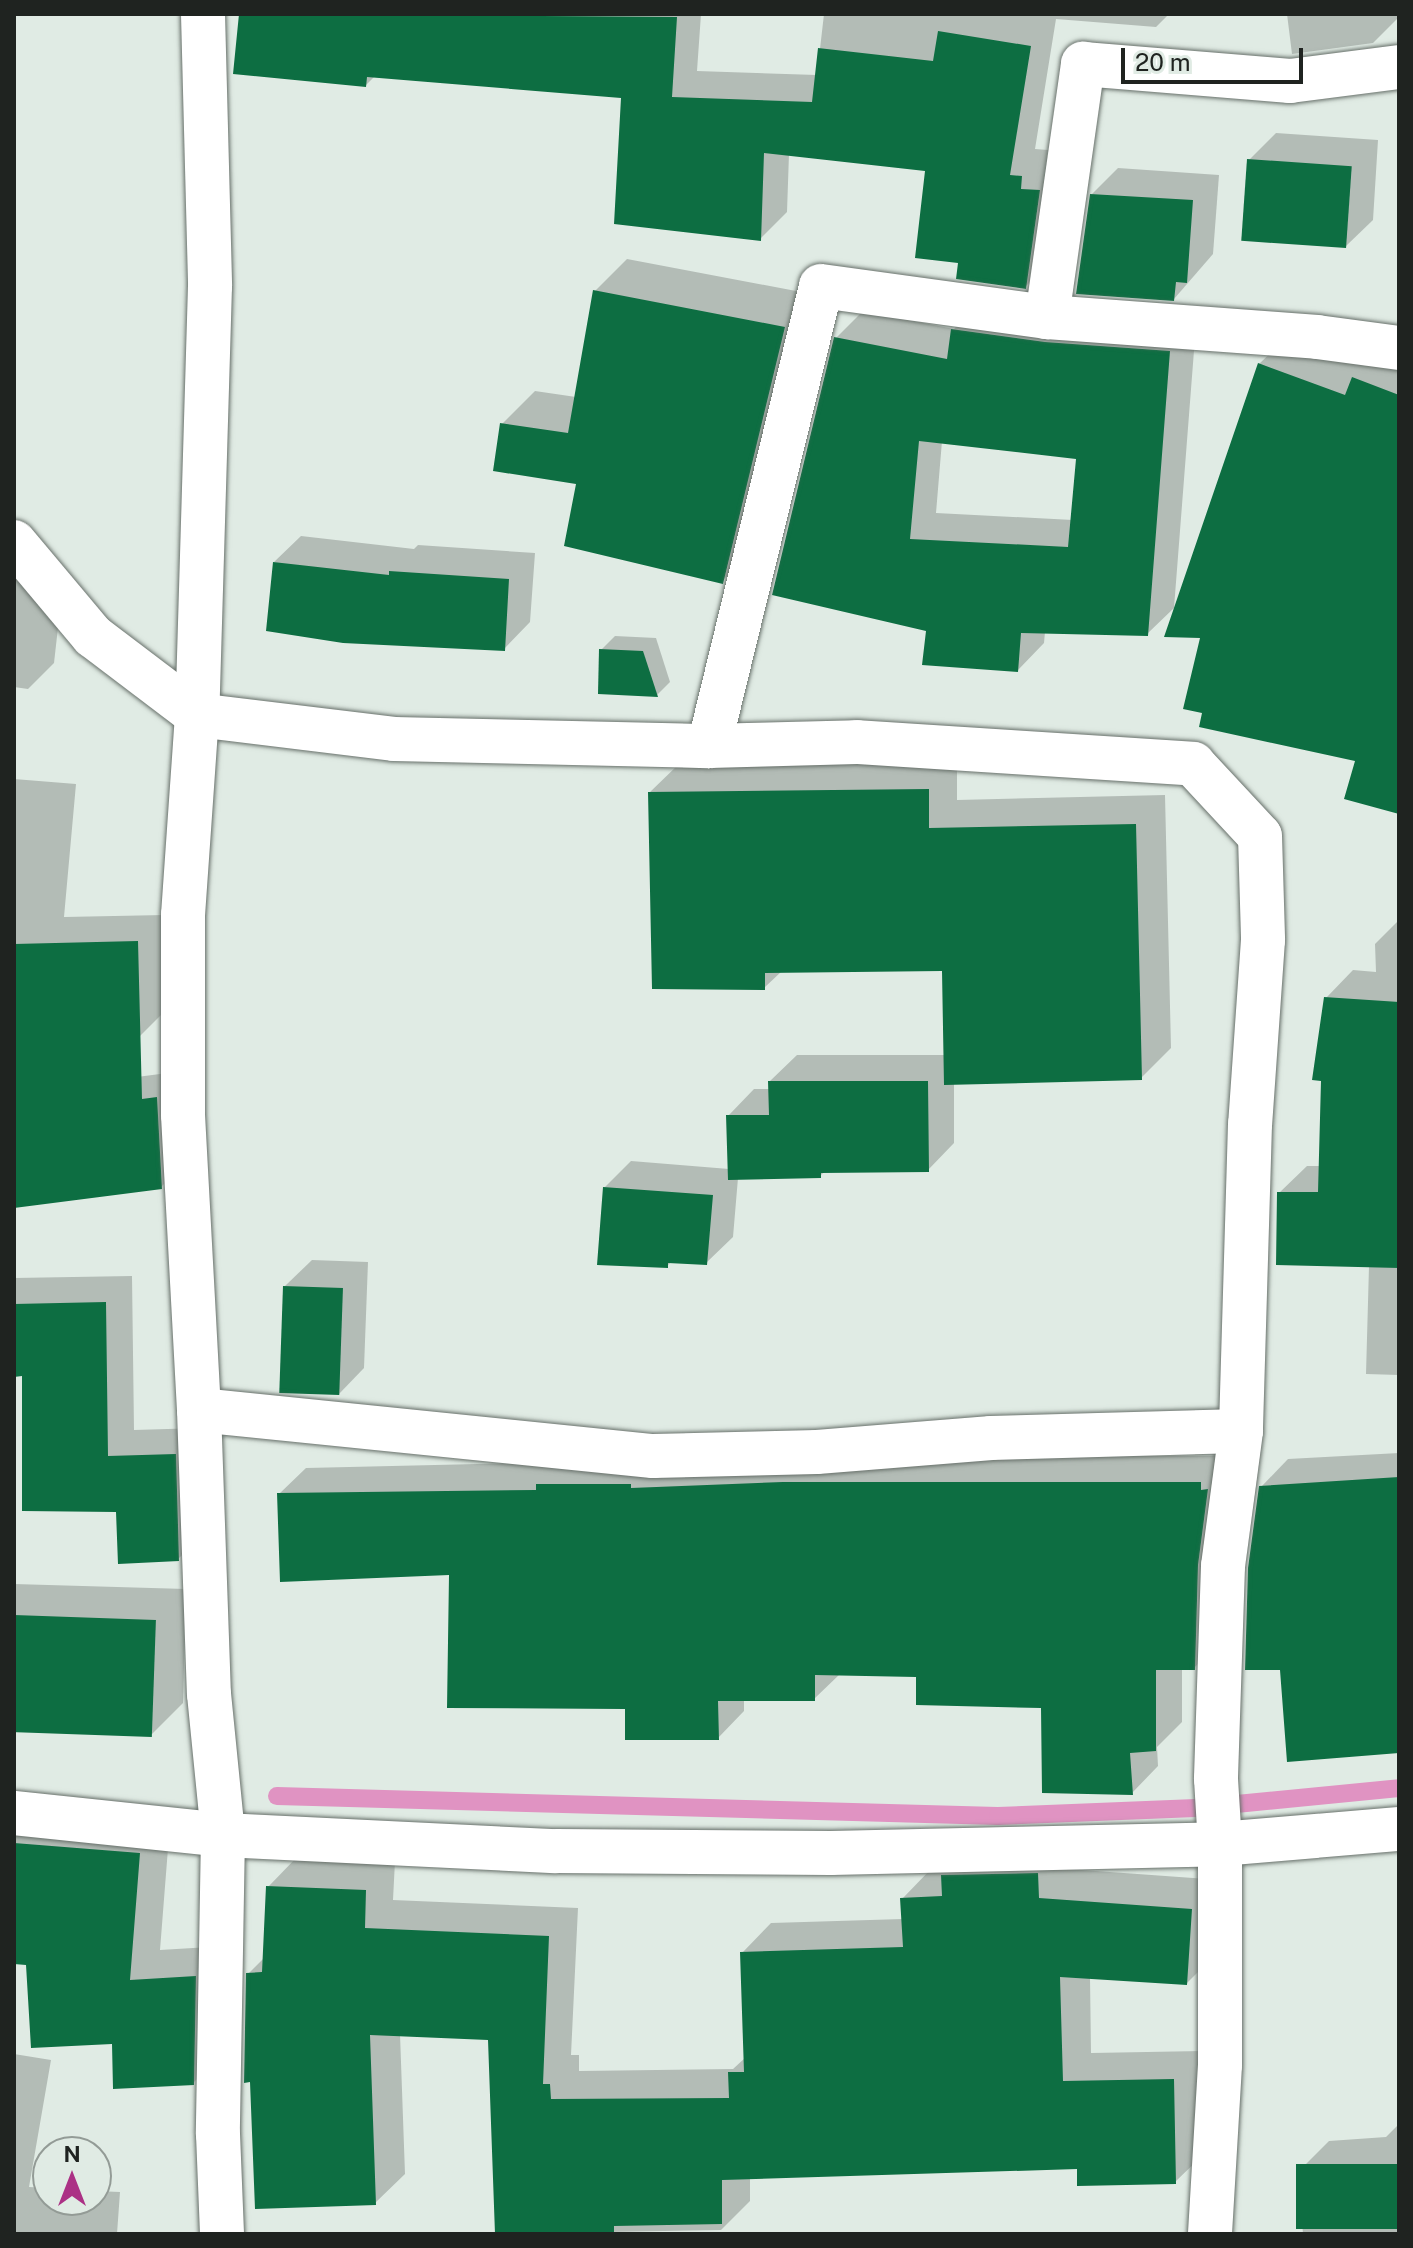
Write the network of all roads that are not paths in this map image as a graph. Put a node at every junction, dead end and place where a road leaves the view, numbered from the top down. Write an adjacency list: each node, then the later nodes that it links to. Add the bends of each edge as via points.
1 (203, 14): 6 (street, via 210,286)
2 (1399, 67): 3 (street, via 1290,81 1083,64)
3 (1047, 317): 4 (street); 7 (street, via 821,286)
4 (1399, 348)
5 (14, 542): 6 (street, via 93,636)
6 (197, 715): 7 (street, via 394,739); 8 (street, via 183,915 183,1115)
7 (709, 746): 9 (street, via 857,742 1193,764 1260,836 1263,940 1250,1124)
8 (199, 1410): 9 (street, via 653,1456); 13 (street, via 209,1694)
9 (1241, 1431): 11 (street, via 1223,1566)
10 (14, 1813): 13 (street)
11 (1217, 1813): 12 (street); 13 (street, via 831,1853 556,1851); 15 (street, via 1220,2065)
12 (1399, 1829)
13 (223, 1835): 14 (street, via 218,2134)
14 (222, 2234)
15 (1210, 2234)

